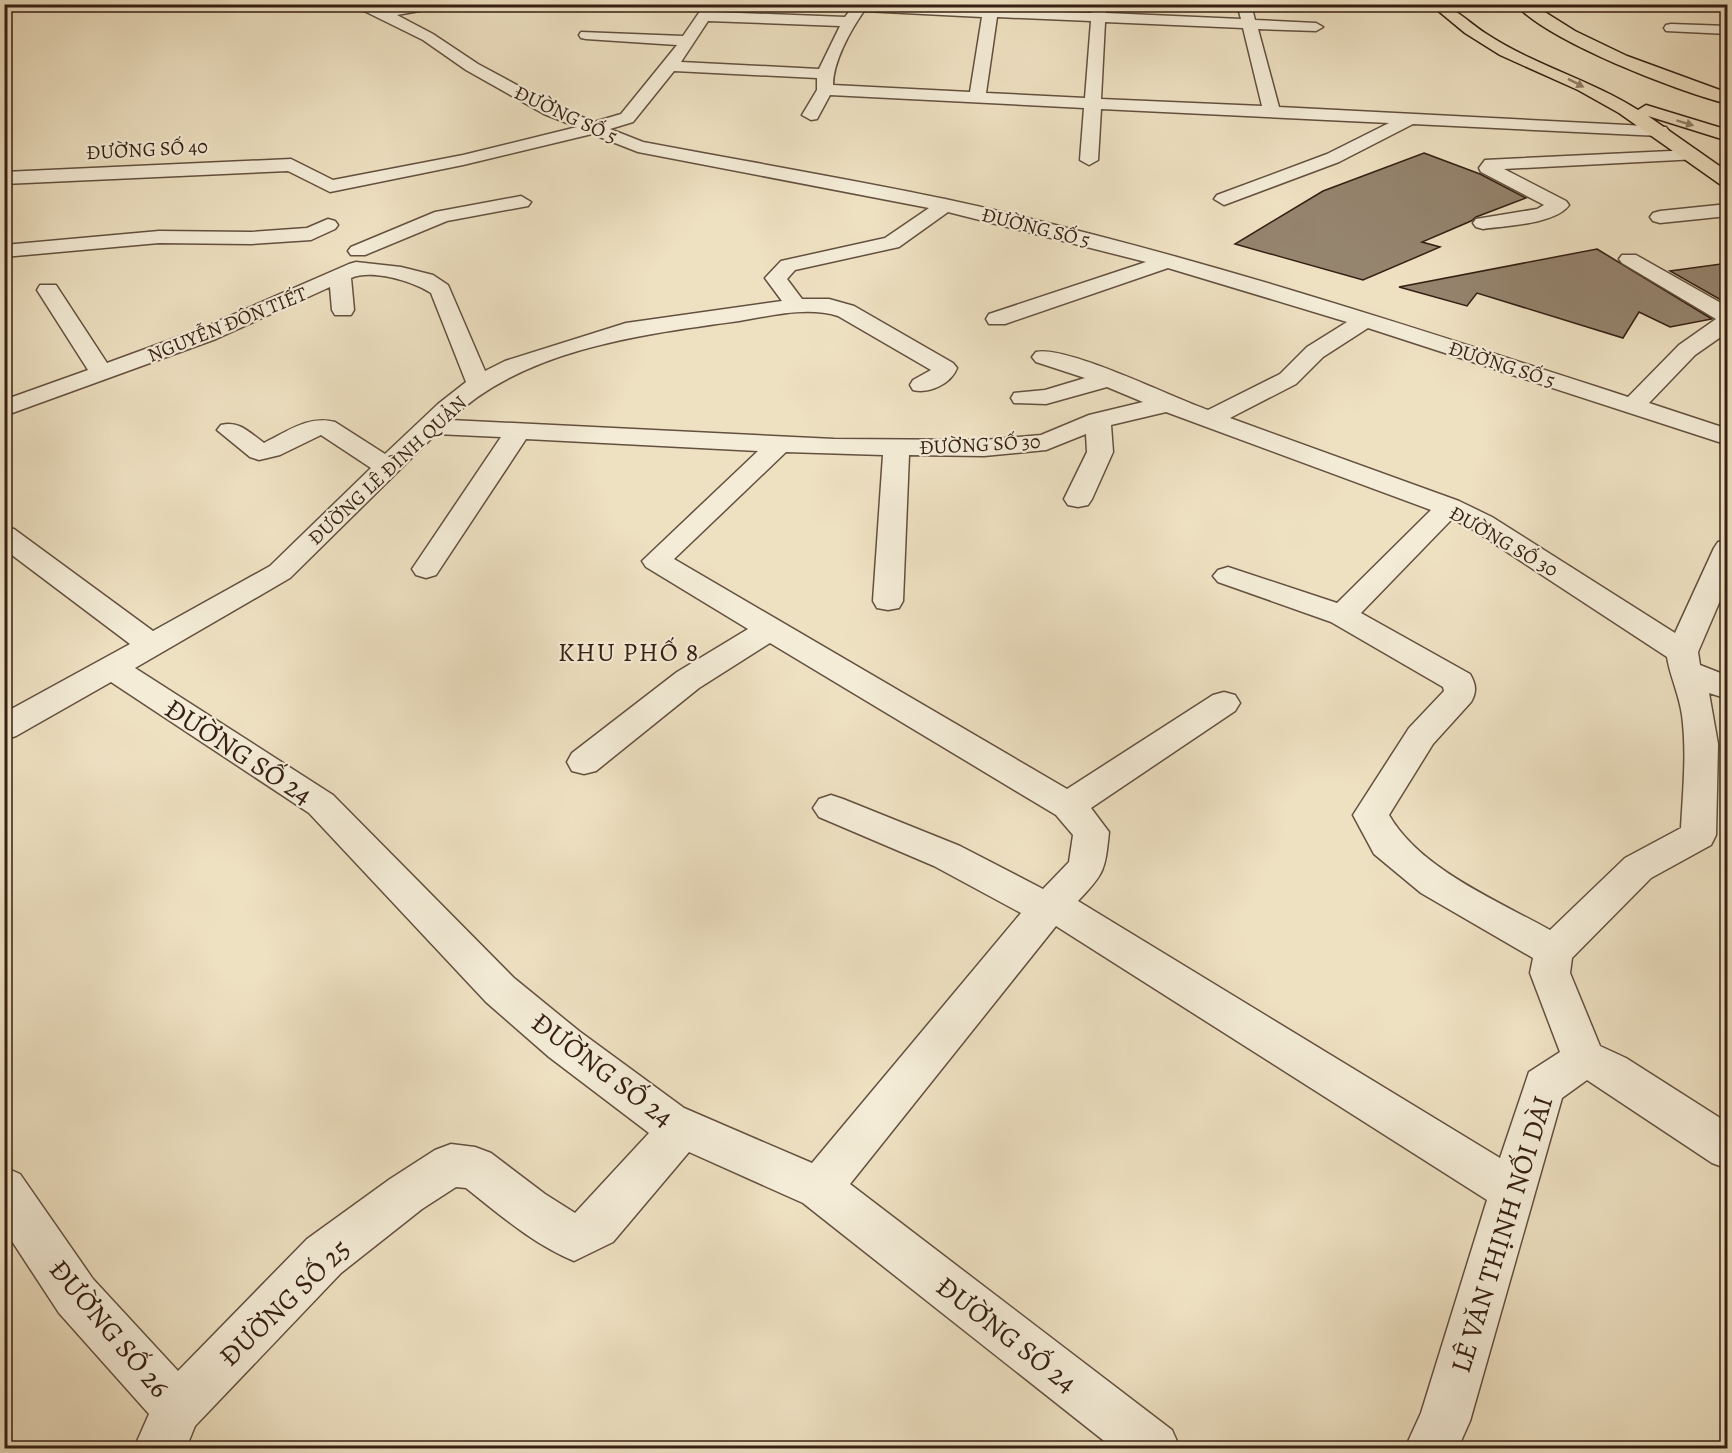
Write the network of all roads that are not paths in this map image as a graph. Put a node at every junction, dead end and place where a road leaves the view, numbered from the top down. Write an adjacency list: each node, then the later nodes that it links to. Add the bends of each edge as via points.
1 (357, 4): 11 (street, ĐƯỜNG SỐ 5)
2 (436, 4): 11 (street)
3 (1244, 4): 14 (street)
4 (1437, 4): 22 (main road, via 1496,46)
5 (1451, 4): 22 (main road)
6 (1522, 4): 17 (main road)
7 (1536, 4): 17 (main road)
8 (860, 6): 12 (street); 13 (street)
9 (708, 10): 13 (street); 20 (street)
10 (1100, 11): 12 (street); 14 (street); 29 (street)
11 (383, 13): 34 (street, ĐƯỜNG SỐ 5, via 472,67)
12 (990, 13): 26 (street)
13 (849, 22): 23 (street)
14 (1251, 24): 15 (street); 30 (street)
15 (1316, 27)
16 (1671, 28): 18 (street)
17 (1570, 30): 24 (main road, via 1629,45); 25 (main road); 27 (main road, via 1639,67)
18 (1728, 30)
19 (586, 35): 20 (street)
20 (686, 41): 21 (street)
21 (670, 66): 23 (street); 34 (street, via 627,118)
22 (1543, 67): 28 (main road, one-way to 28)
23 (825, 82): 26 (street); 31 (street)
24 (1728, 84)
25 (1728, 93)
26 (977, 97): 29 (street)
27 (1728, 99)
28 (1609, 100): 33 (street, via 1613,114); 35 (main road); 36 (main road, one-way to 36)
29 (1094, 104): 30 (street); 38 (street)
30 (1271, 110): 32 (street)
31 (811, 116)
32 (1412, 118): 33 (street); 42 (street, via 1333,158)
33 (1579, 127): 35 (street)
34 (592, 129): 41 (street); 44 (street, ĐƯỜNG SỐ 5, via 638,147)
35 (1660, 131): 37 (main road)
36 (1728, 136)
37 (1692, 155): 40 (main road); 47 (street, via 1491,164 1488,168 1559,205 1542,214)
38 (1089, 160)
39 (4, 178): 41 (street, ĐƯỜNG SỐ 40, via 291,165)
40 (1728, 181)
41 (330, 186): 48 (street)
42 (1224, 199)
43 (521, 202): 52 (street, NGUYỄN ĐÔN TIẾT, via 442,216)
44 (945, 205): 51 (street, ĐƯỜNG SỐ 5); 54 (street, via 892,243 788,265 776,278)
45 (1728, 210): 46 (street)
46 (1660, 217)
47 (1483, 223)
48 (328, 225): 49 (street, via 310,234 159,237); 52 (street)
49 (4, 251)
50 (1629, 259): 57 (street)
51 (1168, 261): 56 (street); 58 (street, ĐƯỜNG SỐ 5)
52 (351, 265): 55 (street); 60 (street, NGUYỄN ĐÔN TIẾT, via 208,334); 62 (street, via 402,273 425,280 440,290)
53 (48, 290): 60 (street)
54 (796, 306): 62 (street, ĐƯỜNG LÊ ĐÌNH QUẢN, via 626,330 513,366); 63 (street, ĐƯỜNG LÊ ĐÌNH QUẢN, via 829,306 846,311 945,368 944,373)
55 (344, 310)
56 (997, 319)
57 (1728, 319): 66 (street, via 1687,350)
58 (1364, 321): 66 (street, ĐƯỜNG SỐ 5); 68 (street, via 1315,352 1288,380)
59 (1044, 357): 61 (street)
60 (102, 374): 67 (street, NGUYỄN ĐÔN TIẾT)
61 (1109, 379): 64 (street, via 1047,397); 65 (street)
62 (479, 384): 70 (street, ĐƯỜNG LÊ ĐÌNH QUẢN)
63 (922, 385)
64 (1023, 398)
65 (1168, 404): 68 (street, ĐƯỜNG SỐ 30); 69 (street, ĐƯỜNG SỐ 30)
66 (1633, 406): 73 (street, ĐƯỜNG SỐ 5)
67 (4, 409)
68 (1210, 419): 78 (street, ĐƯỜNG SỐ 30)
69 (1098, 420): 75 (street, ĐƯỜNG SỐ 30, via 1046,442 984,448); 77 (street, via 1100,452)
70 (429, 426): 72 (street, ĐƯỜNG SỐ 30); 76 (street, ĐƯỜNG LÊ ĐÌNH QUẢN)
71 (230, 430): 76 (street, via 260,452 318,426)
72 (519, 430): 74 (street, ĐƯỜNG SỐ 30); 81 (street)
73 (1728, 437)
74 (780, 444): 75 (street, ĐƯỜNG SỐ 30); 85 (street, via 656,561)
75 (896, 447): 83 (street)
76 (387, 467): 86 (street, ĐƯỜNG LÊ ĐÌNH QUẢN, via 280,572)
77 (1078, 499)
78 (1449, 507): 84 (street); 87 (street, ĐƯỜNG SỐ 30, via 1482,523)
79 (4, 535): 86 (street)
80 (1728, 548): 87 (street)
81 (426, 568)
82 (1228, 576): 84 (street)
83 (888, 601)
84 (1342, 615): 96 (street, via 1459,682 1460,694 1421,736 1371,815 1387,844 1434,883)
85 (770, 629): 92 (street, via 688,680); 93 (street)
86 (152, 645): 88 (street, ĐƯỜNG LÊ ĐÌNH QUẢN)
87 (1683, 662): 89 (street); 96 (street, via 1698,714 1698,835 1638,868)
88 (113, 668): 91 (street, ĐƯỜNG LÊ ĐÌNH QUẢN); 98 (street, ĐƯỜNG SỐ 24, via 321,804 500,990 564,1044)
89 (1728, 688)
90 (1224, 703): 93 (street)
91 (4, 728)
92 (584, 762)
93 (1068, 806): 95 (street, via 1091,832 1087,868)
94 (831, 808): 95 (street, via 947,856)
95 (1050, 906): 100 (street); 102 (street)
96 (1554, 951): 97 (street, via 1550,973)
97 (1584, 1059): 99 (street, via 1611,1071); 102 (street, LÊ VĂN THỊNH NỐI DÀI, via 1544,1086)
98 (682, 1128): 100 (street, ĐƯỜNG SỐ 24); 103 (street, ĐƯỜNG SỐ 25, via 597,1226 574,1238 529,1210 475,1168 451,1165 324,1256)
99 (1728, 1148)
100 (819, 1188): 104 (street, ĐƯỜNG SỐ 24)
101 (4, 1189): 103 (street, ĐƯỜNG SỐ 26)
102 (1514, 1192): 105 (street, LÊ VĂN THỊNH NỐI DÀI, via 1444,1421)
103 (169, 1428)
104 (1154, 1449)
105 (1431, 1449)

